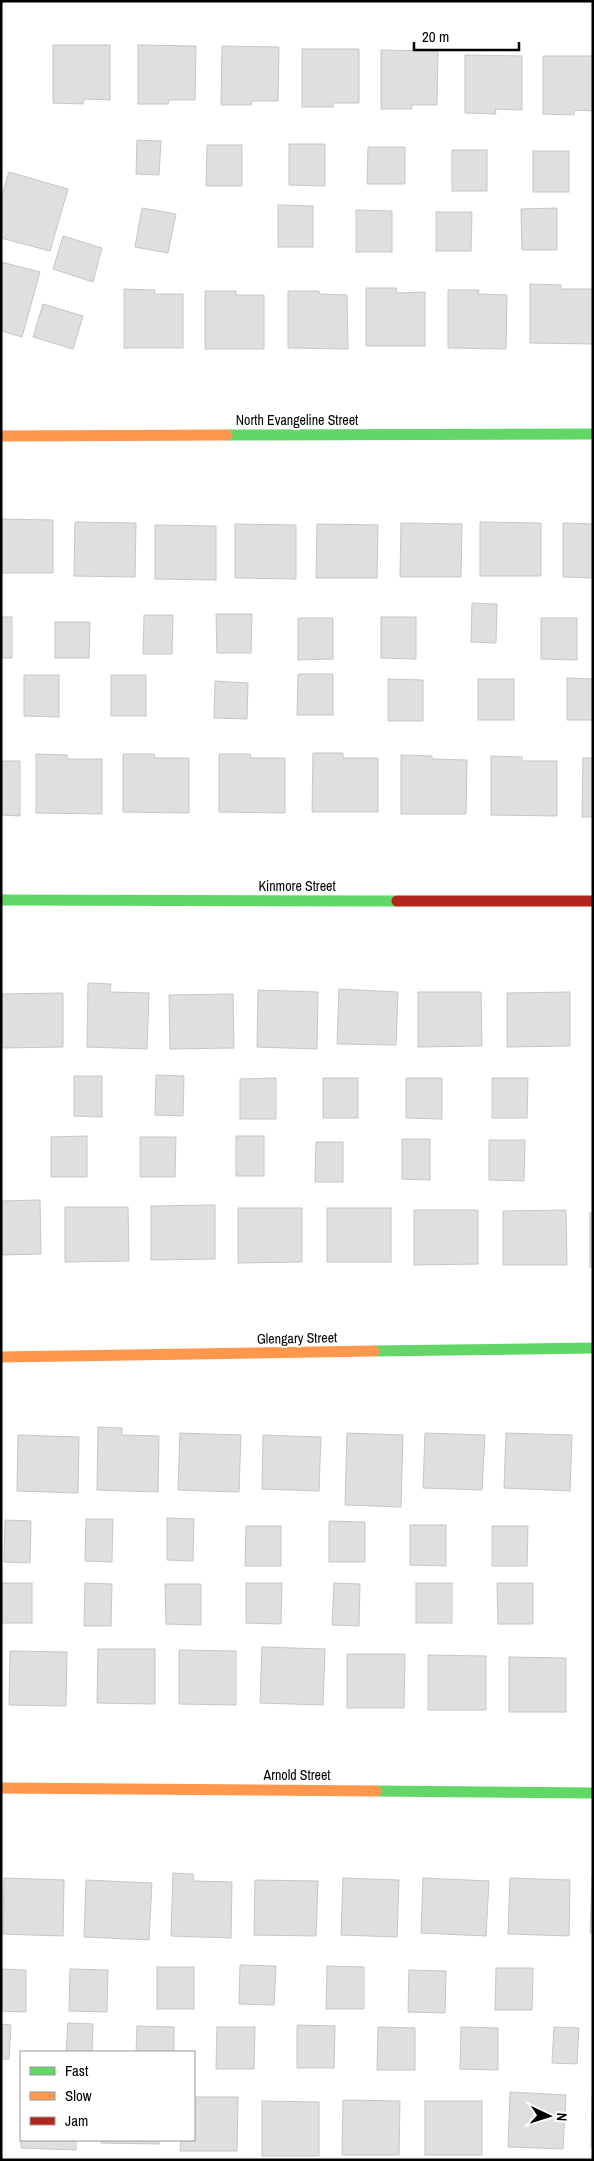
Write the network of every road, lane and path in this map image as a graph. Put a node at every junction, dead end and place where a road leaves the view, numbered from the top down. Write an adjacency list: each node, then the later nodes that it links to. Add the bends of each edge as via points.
1 (593, 434): 2 (street, North Evangeline Street)
2 (1, 436)
3 (1, 900): 4 (street, Kinmore Street)
4 (593, 901)
5 (593, 1348): 6 (street, Glengary Street)
6 (1, 1357)
7 (1, 1788): 8 (street, Arnold Street)
8 (593, 1793)

